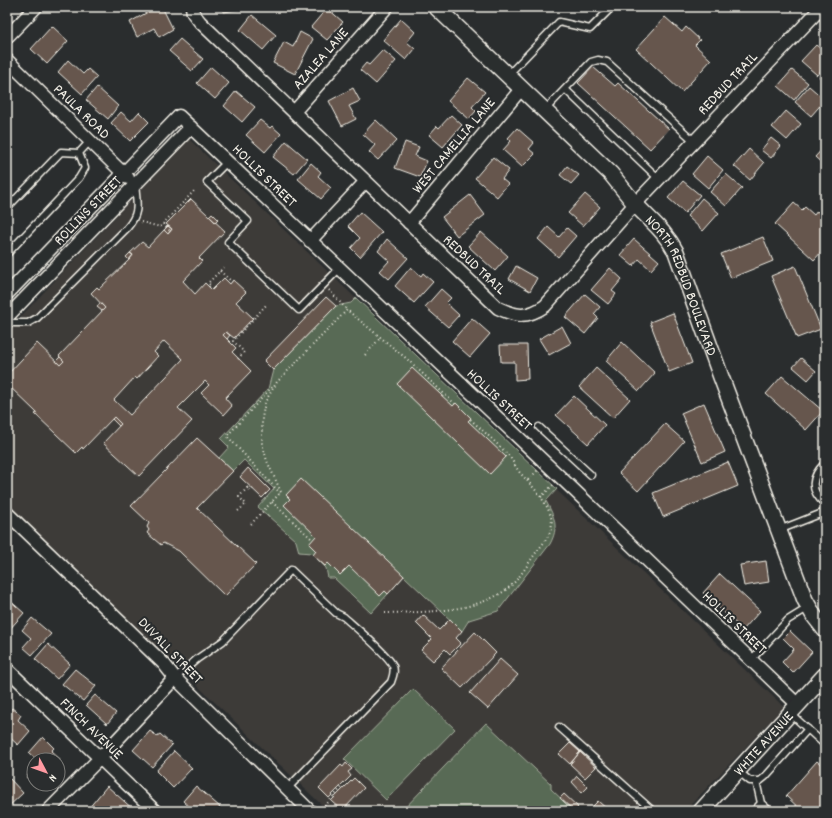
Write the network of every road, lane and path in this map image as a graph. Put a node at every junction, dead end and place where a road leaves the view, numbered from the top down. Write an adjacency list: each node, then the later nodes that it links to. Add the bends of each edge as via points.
1 (36, 7): 7 (street)
2 (192, 7): 13 (street, REDBUD TRAIL, via 200,22)
3 (387, 7): 13 (street, AZALEA LANE)
4 (436, 7): 9 (street, NORTH REDBUD BOULEVARD)
5 (612, 7): 9 (lane, via 590,29 559,22)
6 (822, 9): 17 (street, REDBUD TRAIL)
7 (7, 37)
8 (7, 60): 16 (street, PAULA ROAD)
9 (508, 75): 10 (street, NORTH REDBUD BOULEVARD)
10 (522, 88): 12 (street, NORTH REDBUD BOULEVARD); 28 (street, WEST CAMELLIA LANE)
11 (565, 89): 12 (lane); 17 (lane, via 591,62 607,62); 21 (lane)
12 (545, 110): 25 (street, NORTH REDBUD BOULEVARD, via 611,174)
13 (294, 112): 22 (street, REDBUD TRAIL)
14 (179, 116): 15 (street, HOLLIS STREET); 20 (street, ROLLINS STREET)
15 (191, 127): 19 (street, HOLLIS STREET); 23 (street, ROLLINS STREET)
16 (90, 141): 18 (lane); 20 (street, PAULA ROAD)
17 (694, 141): 21 (street, REDBUD TRAIL)
18 (79, 153): 26 (lane, via 61,152); 32 (lane, via 85,168 79,178)
19 (228, 161): 31 (street, HOLLIS STREET); 38 (lane, via 207,182 248,221 228,242 299,310)
20 (123, 173): 23 (street, PAULA ROAD); 39 (street, ROLLINS STREET)
21 (659, 179): 25 (street, REDBUD TRAIL)
22 (366, 181): 28 (street, REDBUD TRAIL); 31 (street)
23 (134, 184): 42 (street, ROLLINS STREET); 43 (lane, via 137,211 127,228 38,318 28,323)
24 (194, 191): 29 (path)
25 (635, 204): 28 (street, REDBUD TRAIL, via 545,306 527,315 517,315 498,308); 65 (street, NORTH REDBUD BOULEVARD, via 666,234 676,252)
26 (7, 208)
27 (139, 222): 29 (path, via 160,227)
28 (408, 223)
29 (163, 224): 30 (path)
30 (170, 231)
31 (310, 241): 34 (street, HOLLIS STREET)
32 (7, 254)
33 (226, 265): 35 (path)
34 (339, 269): 38 (lane); 51 (street, HOLLIS STREET)
35 (220, 271): 36 (path); 37 (path, via 208,283)
36 (232, 282)
37 (210, 287)
38 (322, 287): 41 (path)
39 (7, 294)
40 (267, 304): 46 (path, via 233,341 244,352)
41 (347, 310): 44 (path); 47 (path)
42 (7, 317)
43 (7, 323)
44 (381, 337): 45 (path); 48 (path)
45 (365, 355)
46 (238, 358)
47 (277, 382): 57 (path, via 266,402 261,429 264,452); 57 (path, via 227,436)
48 (455, 404)
49 (470, 419): 55 (path, via 508,455)
50 (539, 427): 53 (lane)
51 (545, 463): 54 (street, HOLLIS STREET); 55 (path)
52 (825, 463): 60 (lane, via 818,470 813,482 818,498)
53 (591, 475)
54 (560, 478): 58 (path); 70 (street, HOLLIS STREET)
55 (528, 480): 58 (path)
56 (252, 489): 61 (path, via 248,486 239,496 246,504)
57 (280, 493): 59 (path)
58 (541, 497): 68 (path, via 551,517 552,524 548,536 516,580 502,593 471,605 442,611)
59 (272, 502): 64 (path); 66 (path)
60 (825, 504)
61 (238, 511)
62 (825, 512): 65 (lane)
63 (7, 513): 73 (street, DUVALL STREET, via 164,664)
64 (251, 524)
65 (779, 530): 67 (street, NORTH REDBUD BOULEVARD)
66 (313, 540)
67 (809, 607): 69 (street, NORTH REDBUD BOULEVARD); 70 (lane, via 788,620)
68 (385, 613)
69 (825, 630)
70 (751, 660): 74 (street, HOLLIS STREET)
71 (7, 669): 78 (street, FINCH AVENUE)
72 (825, 675): 74 (street, WHITE AVENUE)
73 (175, 678): 78 (street); 82 (street, DUVALL STREET); 82 (lane, via 223,641 291,570 388,658 394,668 391,682)
74 (794, 709): 76 (lane); 79 (street, WHITE AVENUE)
75 (559, 727): 87 (lane)
76 (808, 729): 77 (lane); 80 (lane, via 765,777)
77 (825, 746)
78 (100, 758): 85 (street); 86 (street, FINCH AVENUE)
79 (738, 771): 80 (lane, via 750,781); 88 (street, WHITE AVENUE)
80 (756, 781): 83 (lane)
81 (343, 786): 84 (path)
82 (287, 789): 84 (street, DUVALL STREET)
83 (761, 803): 89 (lane); 90 (lane)
84 (316, 810)
85 (48, 811)
86 (155, 811)
87 (653, 811)
88 (701, 811)
89 (754, 811)
90 (770, 811)

